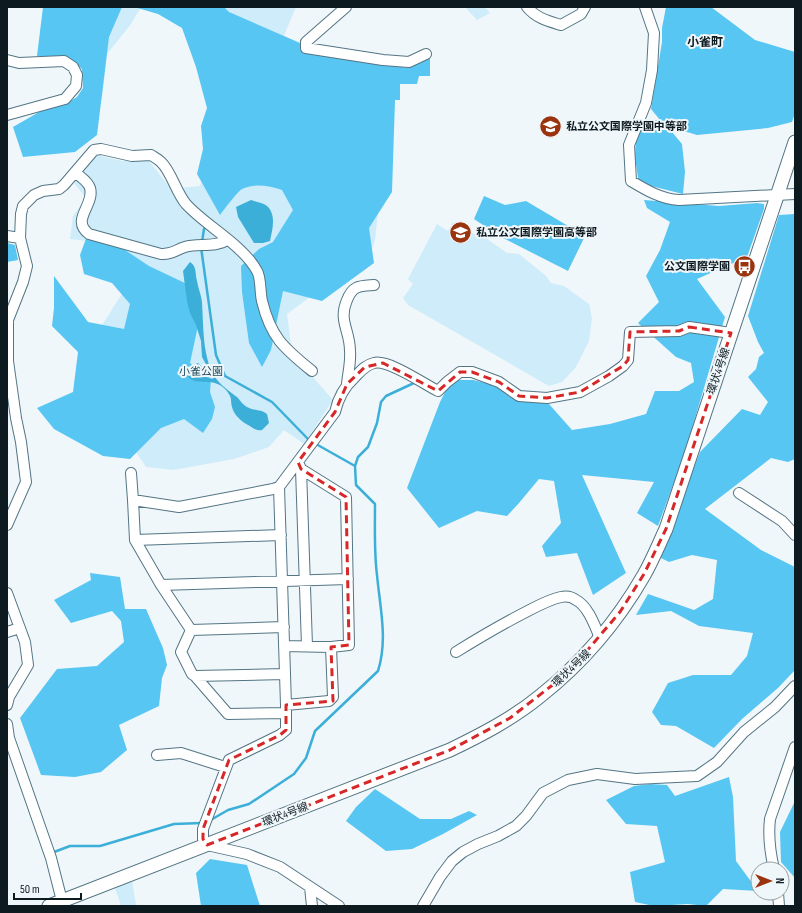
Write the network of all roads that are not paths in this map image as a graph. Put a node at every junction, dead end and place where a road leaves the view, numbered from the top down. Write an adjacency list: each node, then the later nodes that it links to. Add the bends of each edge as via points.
1 (346, 7): 5 (street, via 306,42 306,48 409,62)
2 (527, 7): 3 (street, via 543,20 561,25 581,14)
3 (585, 7)
4 (646, 7): 11 (street, via 654,33 652,70 646,103 629,145 631,181 645,190 669,199)
5 (426, 54)
6 (7, 60): 7 (street, via 19,63 64,61 73,67 77,75 76,86 65,99)
7 (7, 115)
8 (795, 142): 11 (main road, 環状4号線)
9 (75, 172): 13 (street, via 60,189 43,191 27,200 21,214); 14 (street, via 94,150 101,149 132,156 151,155 162,162 187,204); 14 (street, via 90,189 81,221 84,231 89,234 168,255 182,248 220,244)
10 (795, 194): 11 (street)
11 (778, 196): 16 (main road, 環状4号線)
12 (7, 236): 13 (street)
13 (20, 238): 24 (street, via 27,266 8,320 8,361 26,482)
14 (227, 240): 17 (street, via 250,260 258,272 265,312 279,342)
15 (374, 286): 18 (street, via 355,288 344,306 342,316 350,350)
16 (731, 333): 18 (street, via 689,327 679,331 630,332 628,360 623,366 580,392 547,398 519,396 499,382 472,372 460,372 438,392 383,363 365,367); 37 (main road, 環状4号線, via 666,529 644,574)
17 (312, 371)
18 (347, 384): 19 (street, via 337,402 335,412)
19 (299, 466): 21 (street); 28 (street, via 346,497); 29 (street)
20 (131, 473): 23 (street)
21 (279, 487): 23 (street, via 179,507); 25 (street)
22 (739, 493): 26 (street, via 782,520)
23 (133, 500): 27 (street)
24 (7, 525)
25 (280, 535): 27 (street); 30 (street)
26 (795, 535)
27 (135, 540): 31 (street)
28 (348, 579): 29 (street); 40 (street, via 349,645)
29 (305, 580): 30 (street); 39 (street)
30 (282, 581): 31 (street); 33 (street)
31 (161, 585): 35 (street)
32 (7, 593): 34 (street)
33 (284, 627): 35 (street); 38 (street)
34 (20, 628): 36 (street); 45 (street, via 28,665)
35 (191, 630): 43 (street, via 181,652)
36 (7, 632)
37 (600, 638): 41 (street, via 585,608 577,600 561,597 539,605); 51 (main road, 環状4号線, via 568,673 539,698 474,738 450,750)
38 (284, 646): 39 (street); 42 (street)
39 (307, 646): 40 (street)
40 (331, 646): 46 (street, via 333,697 329,702)
41 (456, 652)
42 (285, 674): 43 (street); 46 (street)
43 (195, 676): 46 (street, via 228,714)
44 (795, 686): 58 (street, via 775,707 744,732 717,762 697,776 635,779 597,774 568,780 543,793 516,826 473,847 452,861)
45 (7, 705)
46 (286, 709): 50 (street, via 286,730 280,736 231,758)
47 (7, 724): 54 (street, via 9,738 51,858)
48 (795, 747): 52 (street, via 770,819 768,831)
49 (157, 755): 50 (street, via 181,753)
50 (225, 767): 51 (street, via 205,825 203,839)
51 (206, 845): 53 (street, via 247,854 268,862); 54 (main road, 環状4号線)
52 (772, 861)
53 (310, 887): 56 (street); 57 (street)
54 (62, 901): 55 (main road, 環状4号線)
55 (49, 906)
56 (312, 906)
57 (339, 906)
58 (423, 906)

